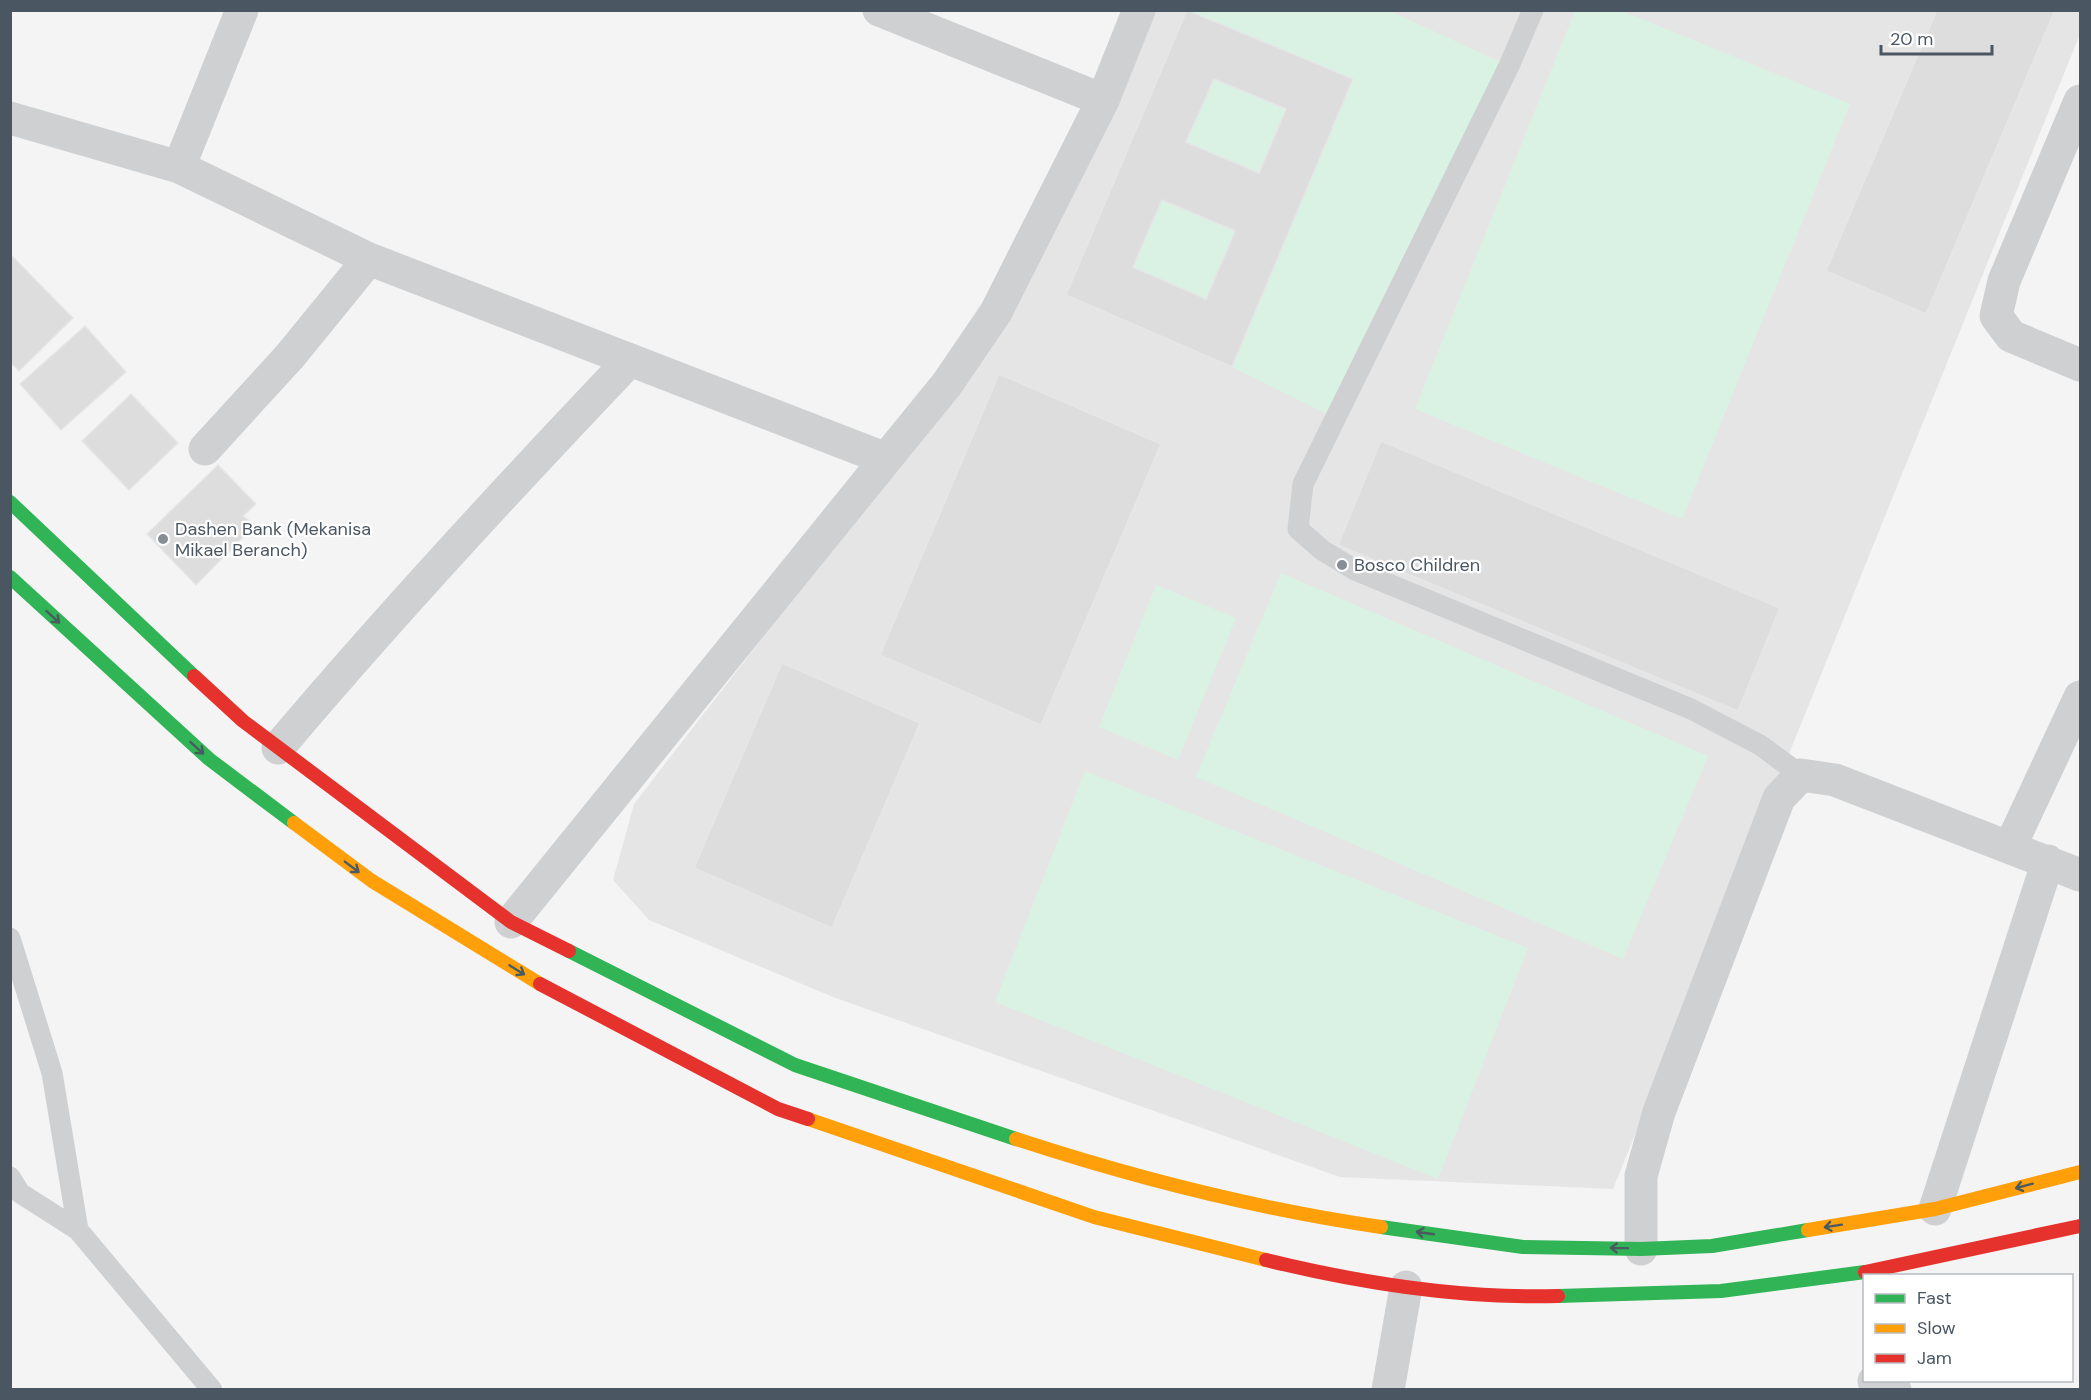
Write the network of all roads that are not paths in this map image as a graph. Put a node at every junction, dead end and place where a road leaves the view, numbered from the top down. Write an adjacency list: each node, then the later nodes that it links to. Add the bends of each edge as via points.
1 (242, 10): 8 (street)
2 (879, 10): 5 (street)
3 (1139, 10): 5 (street)
4 (1533, 10): 18 (lane, via 1504,77 1303,484 1298,530 1355,570 1691,709 1760,745)
5 (1103, 100): 13 (street, via 996,312 947,384)
6 (2080, 101): 11 (street, via 2004,281 1996,316 2011,336)
7 (10, 118): 8 (street)
8 (179, 167): 9 (street)
9 (369, 259): 10 (street); 12 (street, via 290,356)
10 (630, 360): 13 (street); 17 (street, via 360,650)
11 (2080, 365)
12 (205, 449)
13 (886, 459): 22 (street)
14 (10, 502): 17 (main road, via 234,713)
15 (10, 577): 33 (main road, one-way to 33, via 209,759 374,877 558,995 778,1109 1094,1217 1306,1270)
16 (2080, 697): 19 (street)
17 (278, 748): 22 (main road, via 396,842)
18 (1801, 775): 19 (street, via 1835,780); 29 (street, via 1779,798 1659,1112 1641,1176)
19 (2010, 847): 20 (street)
20 (2048, 861): 21 (street); 26 (street)
21 (2080, 875)
22 (511, 922): 29 (main road, one-way to 22, via 1523,1247 1325,1219 1107,1169 795,1065)
23 (10, 938): 28 (lane, via 52,1072)
24 (2080, 1172): 26 (main road, one-way to 26)
25 (10, 1177): 28 (lane, via 20,1193)
26 (1935, 1209): 29 (main road, one-way to 29, via 1713,1246)
27 (2080, 1226): 30 (main road)
28 (78, 1230): 35 (lane)
29 (1641, 1248)
30 (1884, 1272): 32 (main road)
31 (1863, 1274): 33 (main road, via 1709,1291 1522,1297)
32 (1866, 1274)
33 (1406, 1287): 36 (street)
34 (1877, 1382): 37 (street)
35 (212, 1389)
36 (1388, 1389)
37 (1895, 1389)

